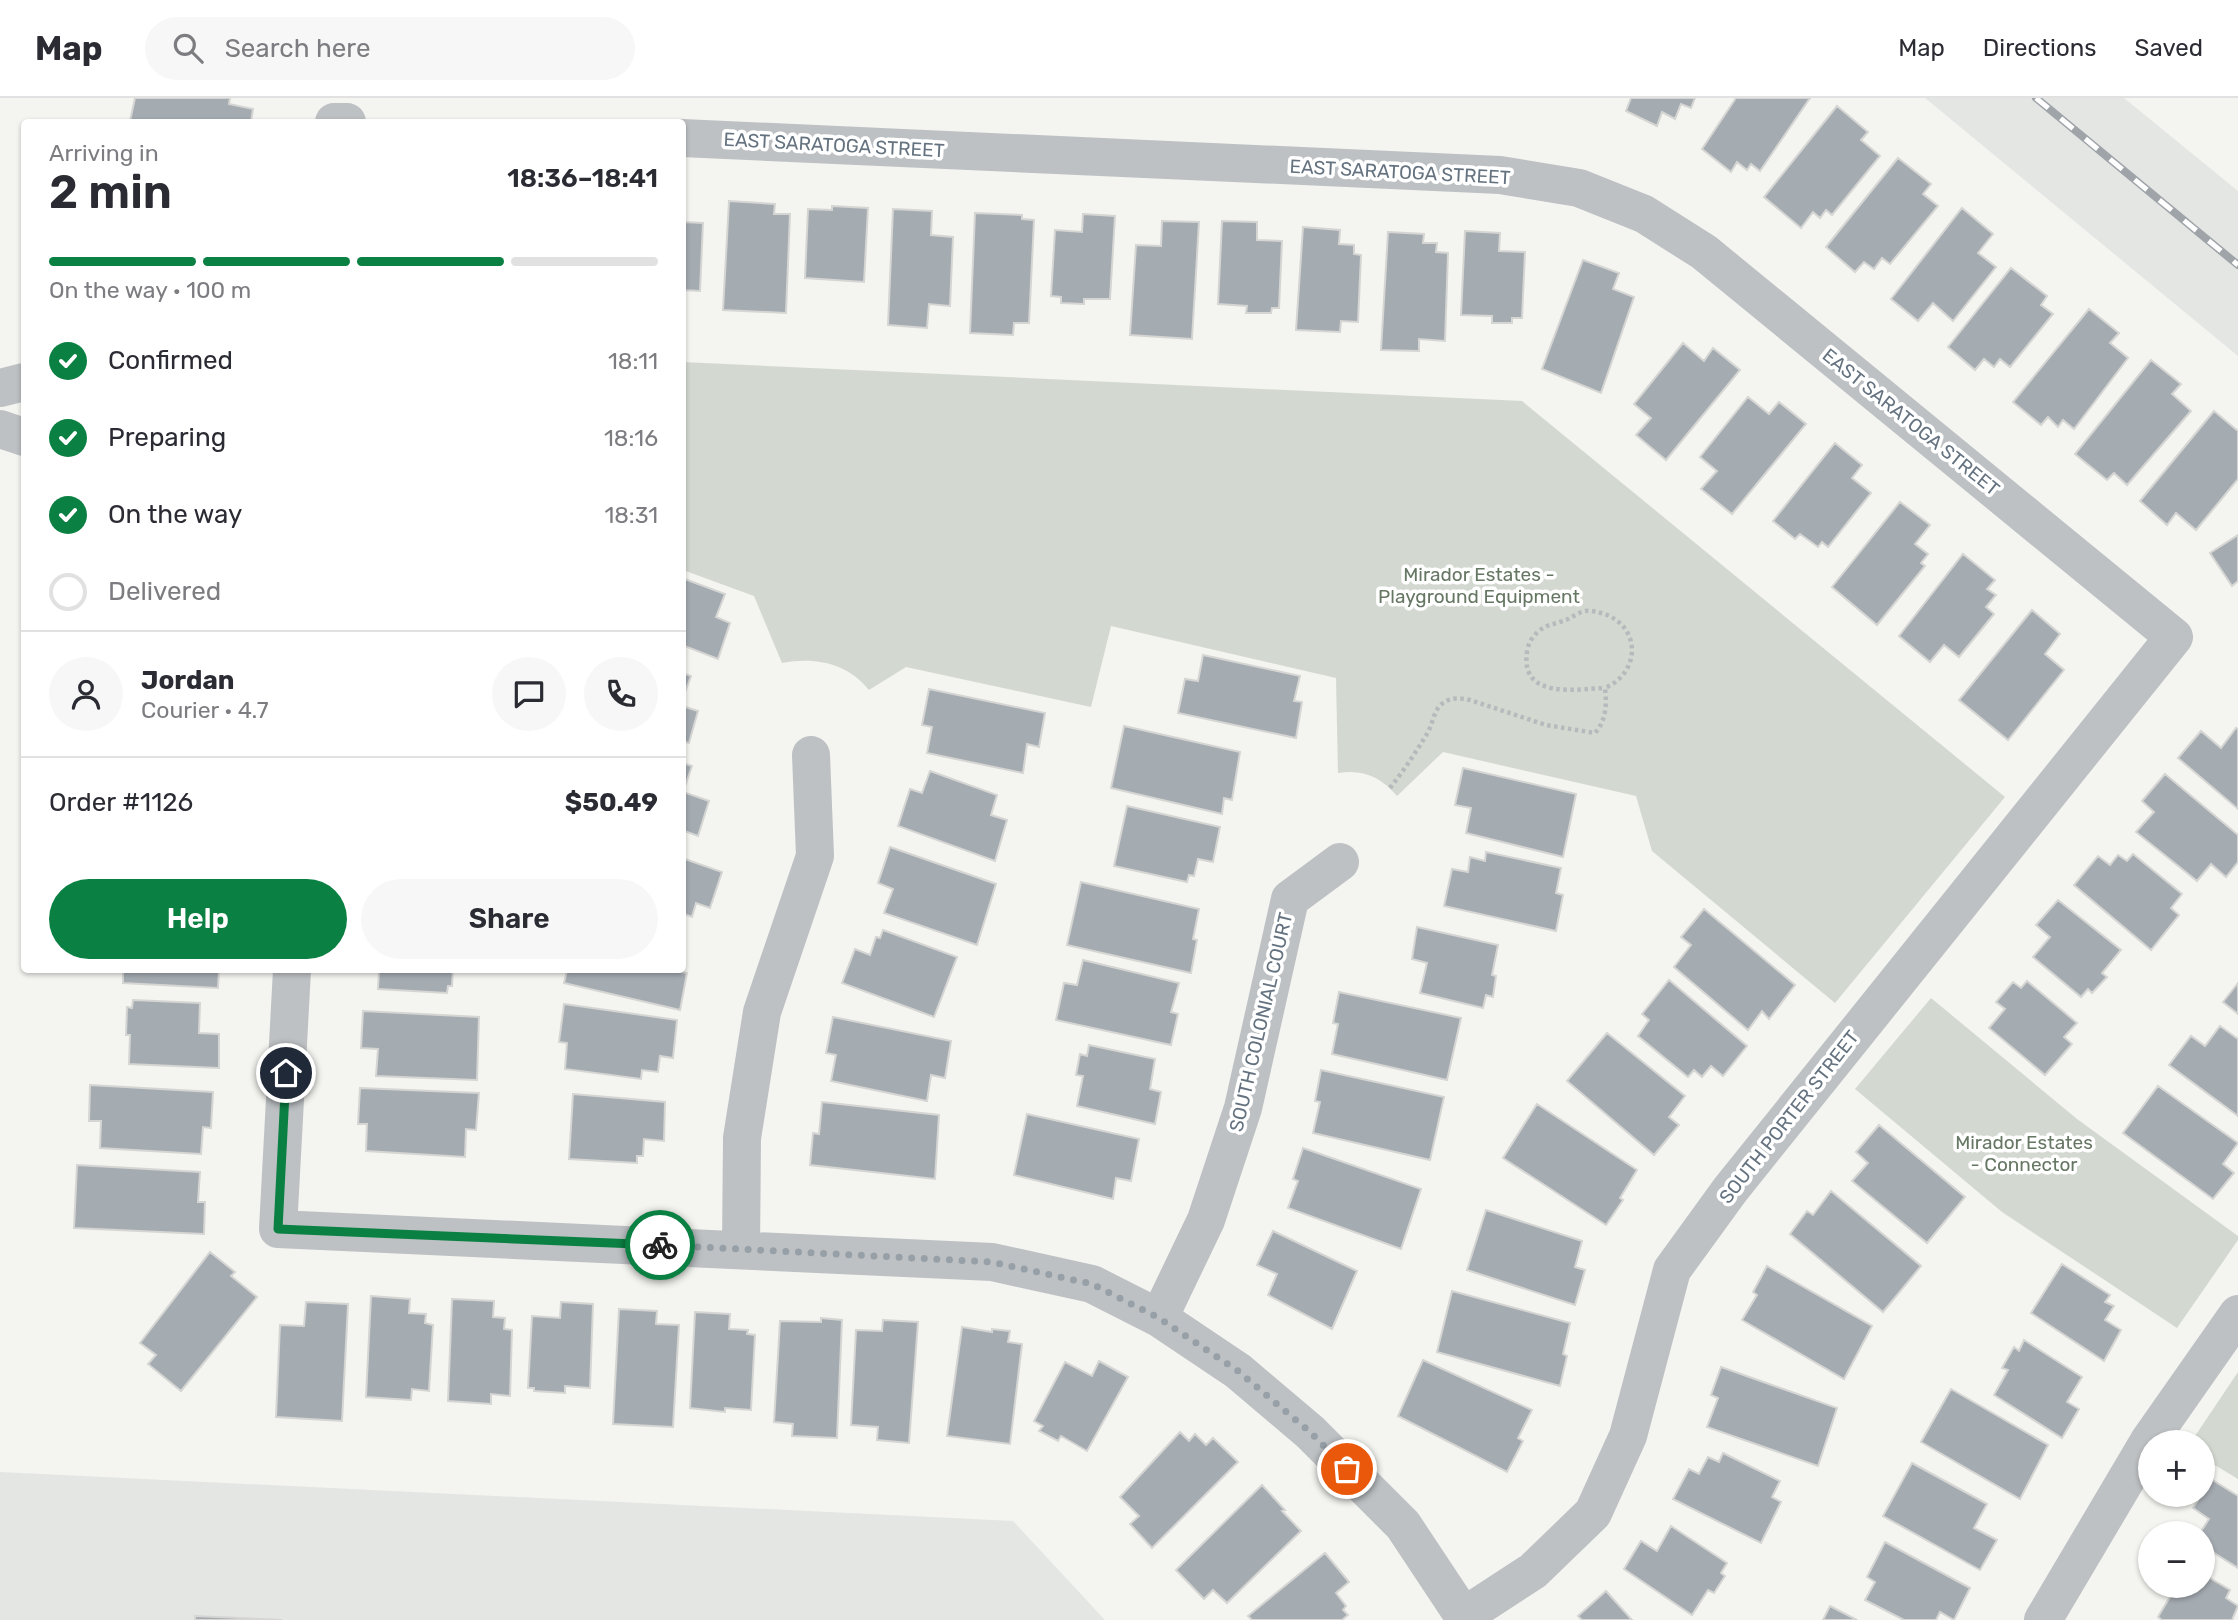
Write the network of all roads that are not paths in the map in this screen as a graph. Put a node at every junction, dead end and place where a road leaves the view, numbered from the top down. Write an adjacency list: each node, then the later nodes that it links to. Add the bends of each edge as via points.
1 (686, 138): 6 (street, EAST SARATOGA STREET, via 1500,175 1579,188 1644,214 1704,252)
2 (21, 383): 3 (street)
3 (0, 388)
4 (0, 429): 5 (street)
5 (21, 436)
6 (2174, 637): 13 (street, SOUTH PORTER STREET, via 1730,1190 1672,1270 1628,1436 1593,1513 1532,1571)
7 (811, 755): 10 (street, via 815,856 762,1012 742,1138)
8 (1340, 862): 12 (street, SOUTH COLONIAL COURT, via 1290,899 1243,1108 1206,1220)
9 (292, 973): 10 (street, via 278,1229)
10 (741, 1249): 12 (street, via 992,1262 1092,1284)
11 (2238, 1314): 14 (street, via 2150,1441)
12 (1159, 1318): 13 (street, via 1238,1371 1310,1432 1403,1525)
13 (1465, 1618)
14 (2043, 1620)

